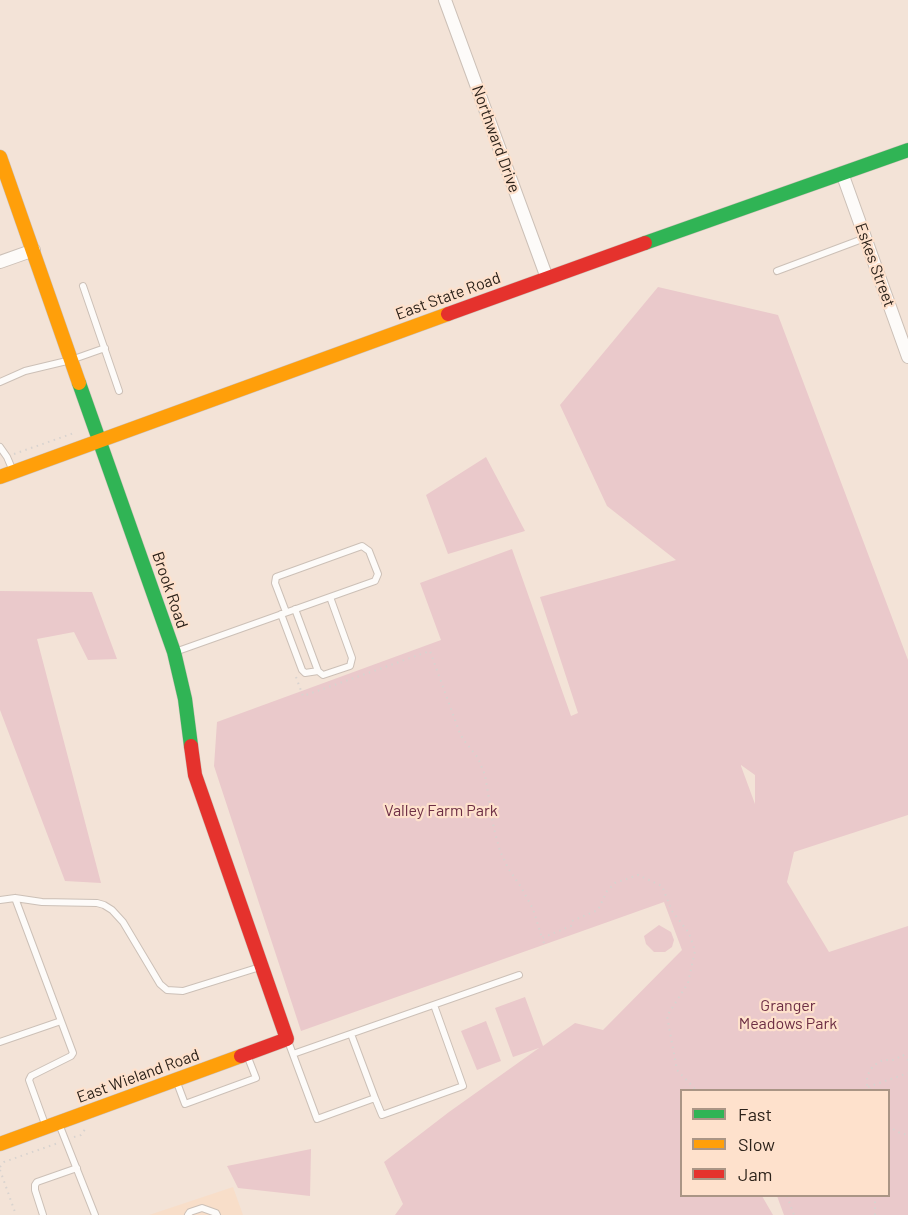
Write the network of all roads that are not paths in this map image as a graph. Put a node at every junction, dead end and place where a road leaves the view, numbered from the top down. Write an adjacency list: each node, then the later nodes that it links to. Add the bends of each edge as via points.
1 (446, 0): 9 (street, Northward Drive)
2 (908, 150): 4 (street, East State Road)
3 (0, 157): 6 (street, Brook Road)
4 (842, 174): 5 (street, Eskes Street); 9 (street, East State Road)
5 (866, 238): 8 (lane); 12 (street, Eskes Street)
6 (34, 250): 7 (street); 13 (street, Brook Road)
7 (0, 262)
8 (777, 271)
9 (547, 278): 16 (street, East State Road)
10 (83, 286): 11 (lane)
11 (105, 348): 13 (lane); 15 (lane)
12 (908, 357)
13 (71, 360): 14 (lane, via 25,371); 16 (street, Brook Road)
14 (0, 382)
15 (119, 392)
16 (100, 440): 18 (street, East State Road); 22 (street, Brook Road)
17 (0, 447): 18 (lane, via 7,456)
18 (7, 474)
19 (330, 597): 20 (lane); 21 (lane, via 375,581 378,574 369,551 362,546 276,577); 23 (lane, via 352,658 350,666 323,675)
20 (295, 609): 21 (lane); 23 (lane)
21 (284, 613): 22 (lane); 23 (lane, via 302,670)
22 (174, 652): 26 (street, Brook Road, via 195,775)
23 (318, 671)
24 (15, 898): 25 (lane); 26 (lane, via 104,905 123,922 167,990 183,991); 29 (lane)
25 (0, 900)
26 (261, 966): 31 (street, Brook Road)
27 (519, 975): 28 (lane)
28 (434, 1005): 30 (lane); 36 (lane, via 463,1086 382,1115)
29 (62, 1022): 32 (lane); 37 (lane, via 73,1053 29,1080)
30 (351, 1034): 34 (lane); 36 (lane)
31 (288, 1039): 33 (street, East Wieland Road); 34 (lane)
32 (0, 1042)
33 (246, 1054): 35 (street, East Wieland Road); 35 (lane, via 256,1078 246,1082 185,1104)
34 (293, 1054): 36 (lane, via 317,1119)
35 (176, 1080): 37 (street, East Wieland Road)
36 (375, 1098)
37 (52, 1125): 38 (street, East Wieland Road); 39 (lane)
38 (0, 1144)
39 (77, 1168): 40 (lane, via 37,1182 35,1190); 41 (lane)
40 (43, 1215)
41 (95, 1215)
42 (188, 1215): 43 (lane, via 202,1208)
43 (217, 1215)

